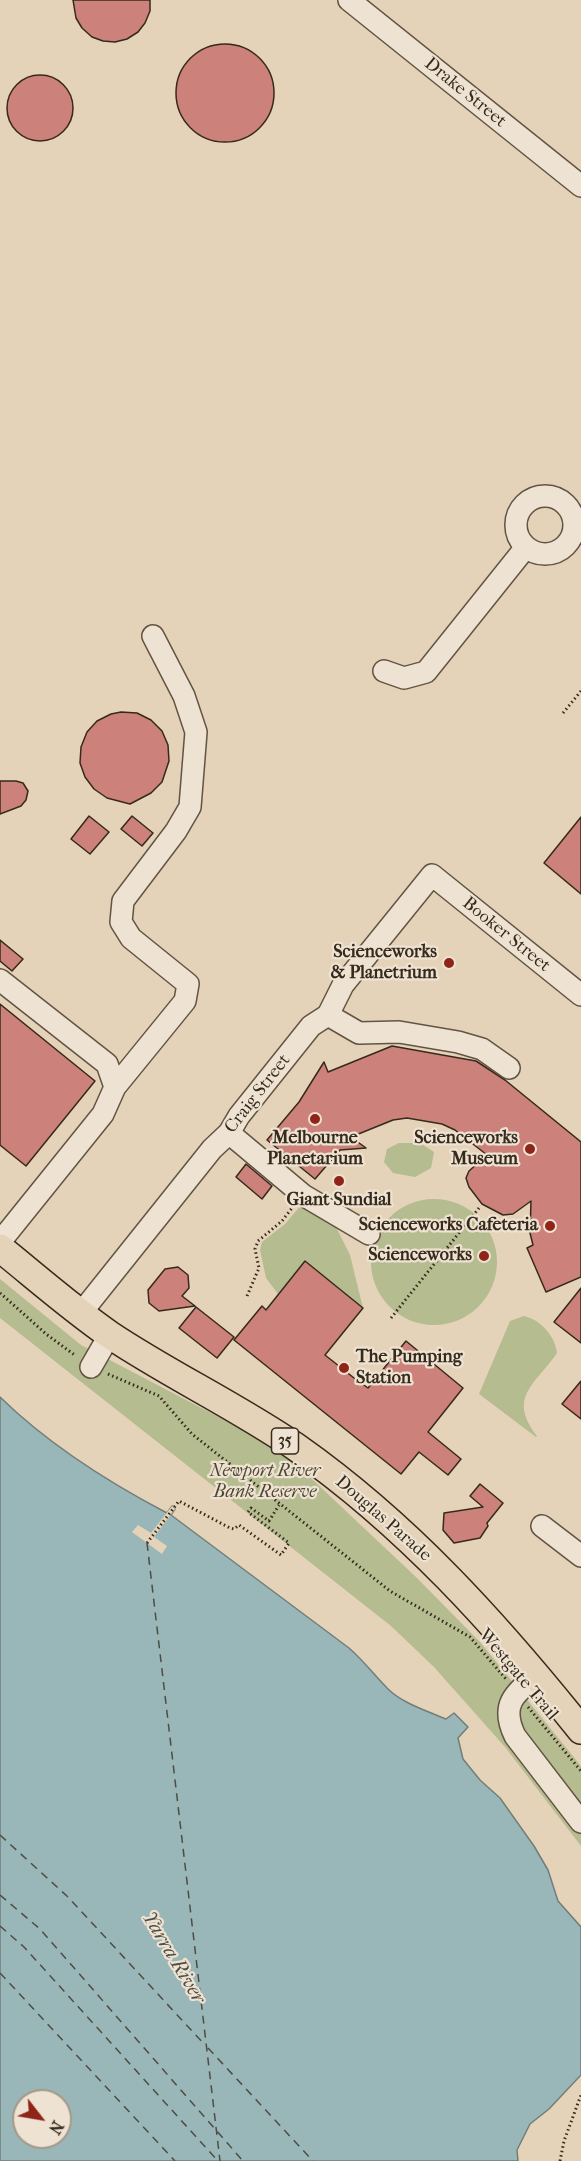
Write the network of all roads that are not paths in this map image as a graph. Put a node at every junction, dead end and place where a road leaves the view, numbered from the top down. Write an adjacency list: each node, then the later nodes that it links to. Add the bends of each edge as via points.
1 (349, 0): 2 (street, Drake Street)
2 (581, 186)
3 (526, 548): 4 (street, via 543,555); 4 (street, via 519,540 516,521 524,504 542,496 560,500 573,515); 6 (street, via 426,672 404,678)
4 (575, 548)
5 (153, 636): 12 (street, via 184,696 196,732 190,807 123,901 121,922 131,939 188,984 185,1001)
6 (384, 671)
7 (432, 875): 9 (street, Booker Street); 10 (street, Craig Street, via 343,985)
8 (0, 981): 12 (street, via 107,1064)
9 (581, 995)
10 (328, 1015): 11 (street, via 359,1033 399,1032 458,1041 482,1049); 13 (street, Craig Street, via 311,1026)
11 (509, 1068)
12 (115, 1087): 15 (street, via 102,1114)
13 (229, 1133): 14 (street, via 303,1195); 17 (street, Craig Street)
14 (369, 1234)
15 (0, 1242)
16 (0, 1248): 17 (main road, Douglas Parade / 35)
17 (81, 1313): 18 (main road, Douglas Parade / 35)
18 (110, 1334): 19 (street); 22 (main road, Douglas Parade / 35, via 295,1447 344,1484 490,1620)
19 (91, 1367)
20 (542, 1526): 21 (street)
21 (581, 1556)
22 (526, 1684): 23 (main road, Douglas Parade / 35); 24 (street, via 510,1703 513,1732)
23 (581, 1730)
24 (581, 1822)

